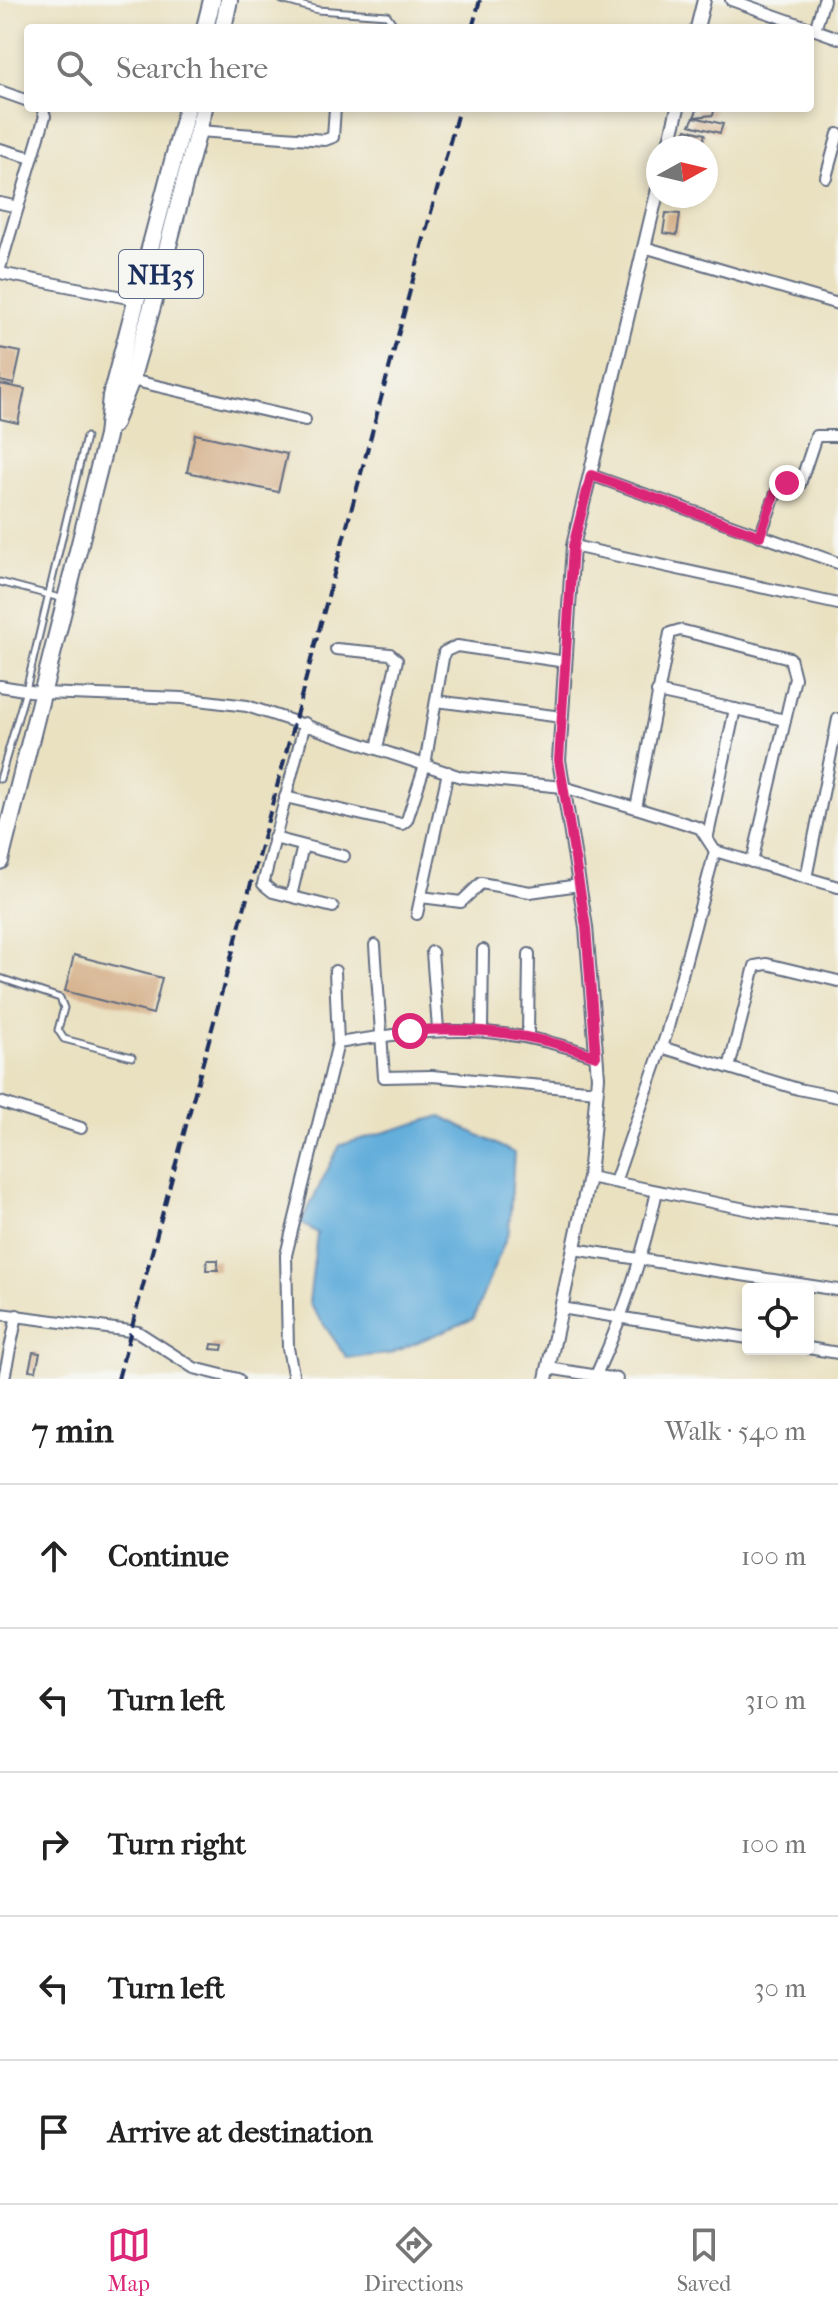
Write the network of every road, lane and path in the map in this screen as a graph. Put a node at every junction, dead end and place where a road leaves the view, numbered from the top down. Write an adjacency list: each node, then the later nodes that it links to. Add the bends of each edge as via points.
1 (212, 0): 7 (highway)
2 (229, 0): 8 (highway)
3 (282, 0): 9 (lane, via 318,10 387,15)
4 (704, 0): 10 (street)
5 (731, 0): 11 (street)
6 (824, 0): 12 (street)
7 (206, 24)
8 (224, 24)
9 (393, 24)
10 (698, 24)
11 (798, 24)
12 (815, 30): 13 (street)
13 (838, 38)
14 (0, 91): 15 (street)
15 (24, 100)
16 (44, 112): 25 (street)
17 (186, 112): 32 (highway, NH35)
18 (203, 112): 21 (highway, NH35)
19 (335, 112): 21 (street, via 333,137 325,140)
20 (677, 112): 23 (street)
21 (198, 131): 34 (highway, NH35)
22 (838, 134): 26 (street)
23 (671, 136)
24 (0, 149): 25 (street)
25 (32, 158): 28 (street)
26 (826, 177)
27 (0, 203): 28 (street)
28 (18, 207): 31 (street)
29 (653, 208): 30 (street)
30 (644, 247): 33 (street); 39 (street)
31 (0, 270): 32 (street)
32 (138, 300): 36 (highway, NH35, via 111,396)
33 (838, 304)
34 (131, 380): 35 (street); 36 (highway, NH35)
35 (305, 420)
36 (107, 436): 44 (highway, NH35)
37 (838, 436): 40 (street, via 816,436 802,480 796,486 779,485)
38 (86, 437): 44 (lane)
39 (591, 475): 40 (street); 41 (street)
40 (760, 536): 42 (street)
41 (573, 546): 45 (street); 47 (street)
42 (838, 563)
43 (0, 582): 44 (lane)
44 (57, 597): 49 (highway, NH35)
45 (838, 604)
46 (336, 649): 57 (street, via 390,654 397,660)
47 (566, 662): 51 (street, via 450,647 444,652); 53 (street)
48 (0, 686): 49 (street)
49 (34, 691): 56 (street, via 182,698 247,706); 60 (lane); 69 (highway, NH35)
50 (657, 692): 52 (street); 55 (street, via 667,639 680,630 790,658 795,678); 63 (street)
51 (436, 701): 53 (street); 58 (street)
52 (735, 709): 55 (street); 64 (street)
53 (562, 717): 61 (street)
54 (838, 719): 71 (street)
55 (785, 720): 70 (street)
56 (305, 723): 57 (street); 62 (street)
57 (377, 748): 58 (street)
58 (425, 765): 59 (street); 62 (street, via 402,824)
59 (448, 772): 61 (street); 75 (street)
60 (0, 779)
61 (563, 787): 63 (street); 72 (street)
62 (285, 797): 65 (street)
63 (636, 808): 64 (street)
64 (708, 835): 67 (street)
65 (274, 838): 66 (street); 74 (street, via 263,884)
66 (303, 846): 68 (street); 74 (street)
67 (715, 851): 70 (street); 90 (street)
68 (344, 856)
69 (0, 861)
70 (752, 862): 71 (street)
71 (806, 878): 73 (street)
72 (579, 885): 75 (street, via 530,892 487,882 461,902); 91 (street)
73 (838, 887)
74 (291, 896): 76 (street)
75 (421, 897): 77 (street)
76 (333, 907)
77 (417, 914)
78 (375, 945): 88 (street)
79 (483, 950): 86 (street)
80 (432, 952): 85 (street)
81 (529, 954): 87 (street)
82 (335, 971): 89 (street)
83 (0, 978): 92 (lane, via 60,998 64,1008 58,1030 64,1039)
84 (838, 981): 93 (street, via 767,964 755,966)
85 (438, 1029): 86 (street); 88 (street)
86 (482, 1030): 87 (street)
87 (528, 1035): 91 (street)
88 (379, 1036): 89 (street); 94 (street, via 381,1072 388,1079 432,1076)
89 (338, 1043): 116 (street, via 288,1235 285,1278)
90 (661, 1047): 93 (street); 99 (street)
91 (596, 1056): 94 (street)
92 (132, 1057)
93 (729, 1068): 95 (street)
94 (597, 1091): 98 (street)
95 (838, 1097)
96 (0, 1102): 97 (street)
97 (81, 1128)
98 (589, 1177): 99 (street); 102 (street)
99 (615, 1182): 100 (street)
100 (657, 1191): 101 (street, via 760,1212); 103 (street)
101 (838, 1220)
102 (574, 1249): 103 (street); 105 (street)
103 (642, 1259): 104 (street); 108 (street)
104 (838, 1290)
105 (561, 1308): 108 (street); 112 (street)
106 (0, 1314): 107 (street)
107 (17, 1315): 114 (street); 115 (street, via 138,1332 194,1368)
108 (623, 1318): 109 (street); 113 (street)
109 (742, 1337)
110 (814, 1349): 111 (street)
111 (838, 1353)
112 (547, 1373): 113 (street)
113 (596, 1375): 117 (street)
114 (4, 1378)
115 (238, 1379)
116 (294, 1379)
117 (617, 1379)

